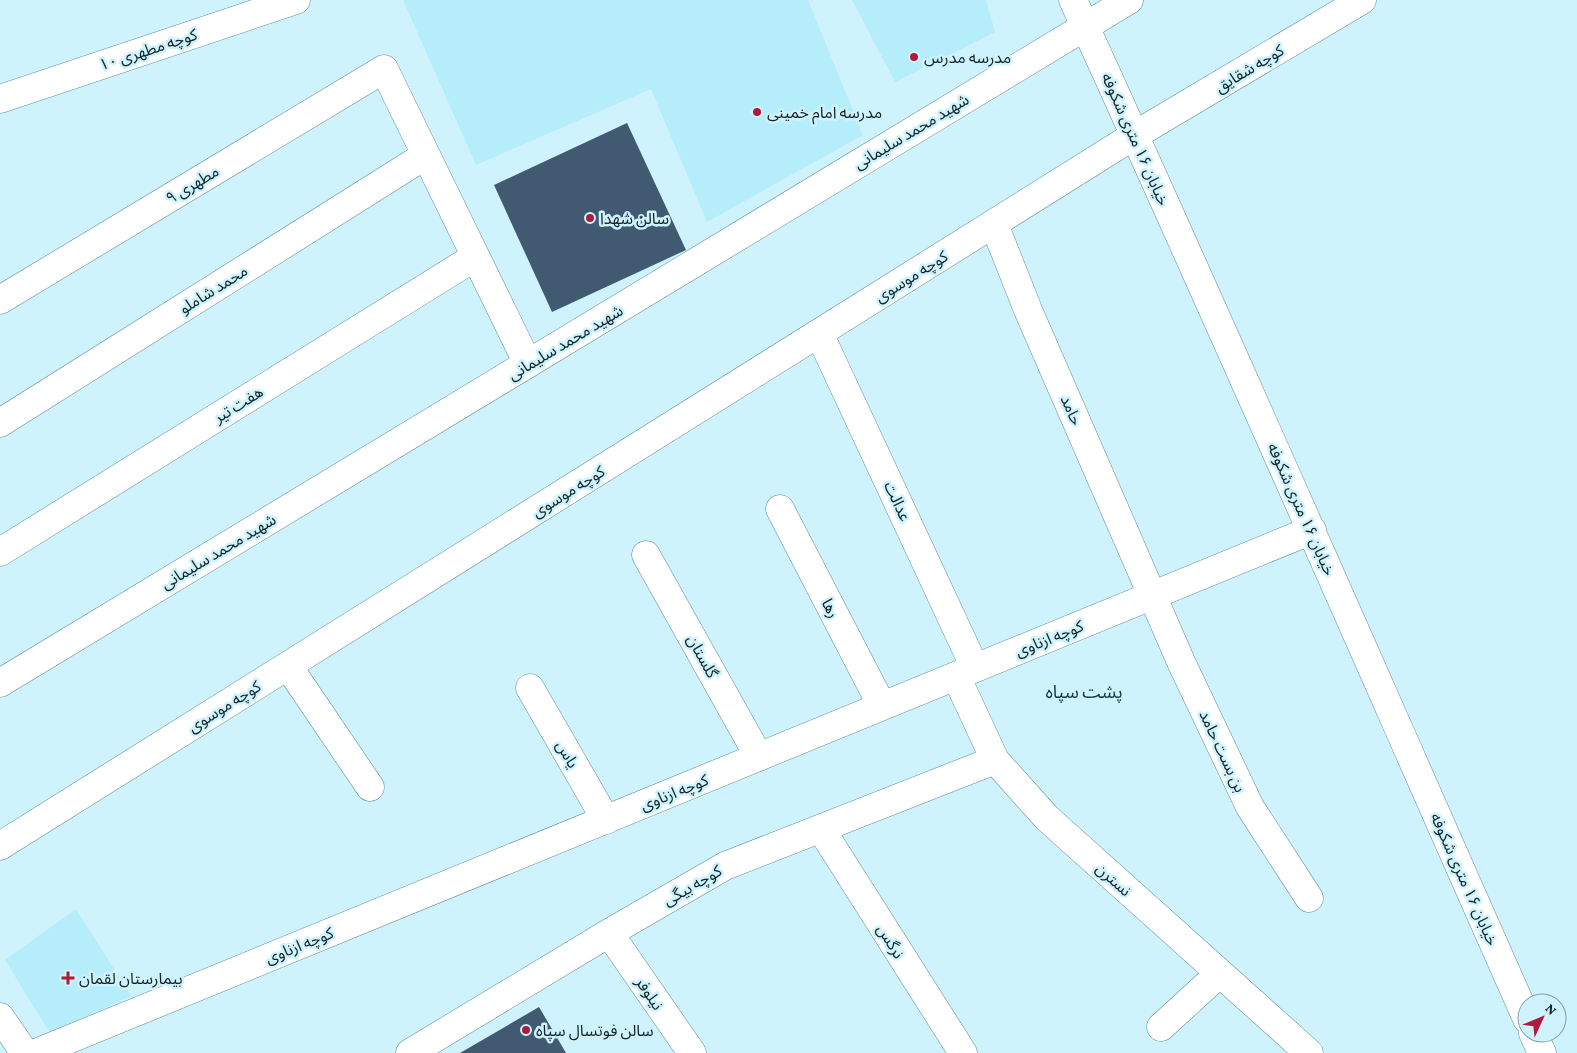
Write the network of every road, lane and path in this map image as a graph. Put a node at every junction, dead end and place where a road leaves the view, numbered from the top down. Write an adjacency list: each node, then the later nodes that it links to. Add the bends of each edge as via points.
1 (296, 0): 6 (street, کوچه مطهری ۱۰)
2 (1073, 0): 5 (street, خیابان ۱۶ متری شکوفه)
3 (1129, 0): 5 (street, شهید محمد سلیمانی)
4 (1362, 0): 7 (street, کوچه شقایق)
5 (1085, 26): 7 (street, خیابان ۱۶ متری شکوفه); 13 (street, شهید محمد سلیمانی)
6 (0, 99)
7 (1135, 136): 9 (street, کوچه موسوی); 16 (street, خیابان ۱۶ متری شکوفه)
8 (426, 155): 10 (street); 11 (street, مطهری ۹, via 384,69); 14 (street, محمد شاملو)
9 (994, 224): 12 (street, کوچه موسوی); 19 (street, حامد, via 1028,310)
10 (476, 257): 13 (street); 17 (street, هفت تیر)
11 (0, 300)
12 (819, 333): 20 (street, کوچه موسوی); 21 (street, عدالت)
13 (528, 364): 22 (street, شهید محمد سلیمانی)
14 (0, 423)
15 (780, 509): 24 (street, رها)
16 (1312, 530): 19 (street, کوچه ازناوی); 34 (street, خیابان ۱۶ متری شکوفه)
17 (0, 552)
18 (646, 554): 25 (street, گلستان)
19 (1153, 596): 21 (street, کوچه ازناوی); 31 (street, بن بست حامد, via 1250,807)
20 (288, 666): 27 (street); 30 (street, کوچه موسوی)
21 (966, 672): 24 (street, کوچه ازناوی); 26 (street, نسترن)
22 (0, 683)
23 (530, 688): 28 (street, یاس)
24 (882, 706): 25 (street, کوچه ازناوی)
25 (759, 756): 28 (street, کوچه ازناوی)
26 (995, 760): 29 (street, کوچه بیگی); 33 (street, نسترن, via 1047,818)
27 (370, 787)
28 (606, 820): 38 (street, کوچه ازناوی)
29 (821, 829): 32 (street, کوچه بیگی, via 725,866); 41 (street, نرگس)
30 (0, 846)
31 (1309, 898)
32 (609, 933): 39 (street, کوچه بیگی); 40 (street, نیلوفر)
33 (1220, 973): 36 (street); 42 (street, نسترن)
34 (1517, 997)
35 (0, 1017): 37 (street)
36 (1161, 1027)
37 (24, 1053)
38 (36, 1053)
39 (410, 1053)
40 (692, 1053)
41 (963, 1053)
42 (1309, 1053)

